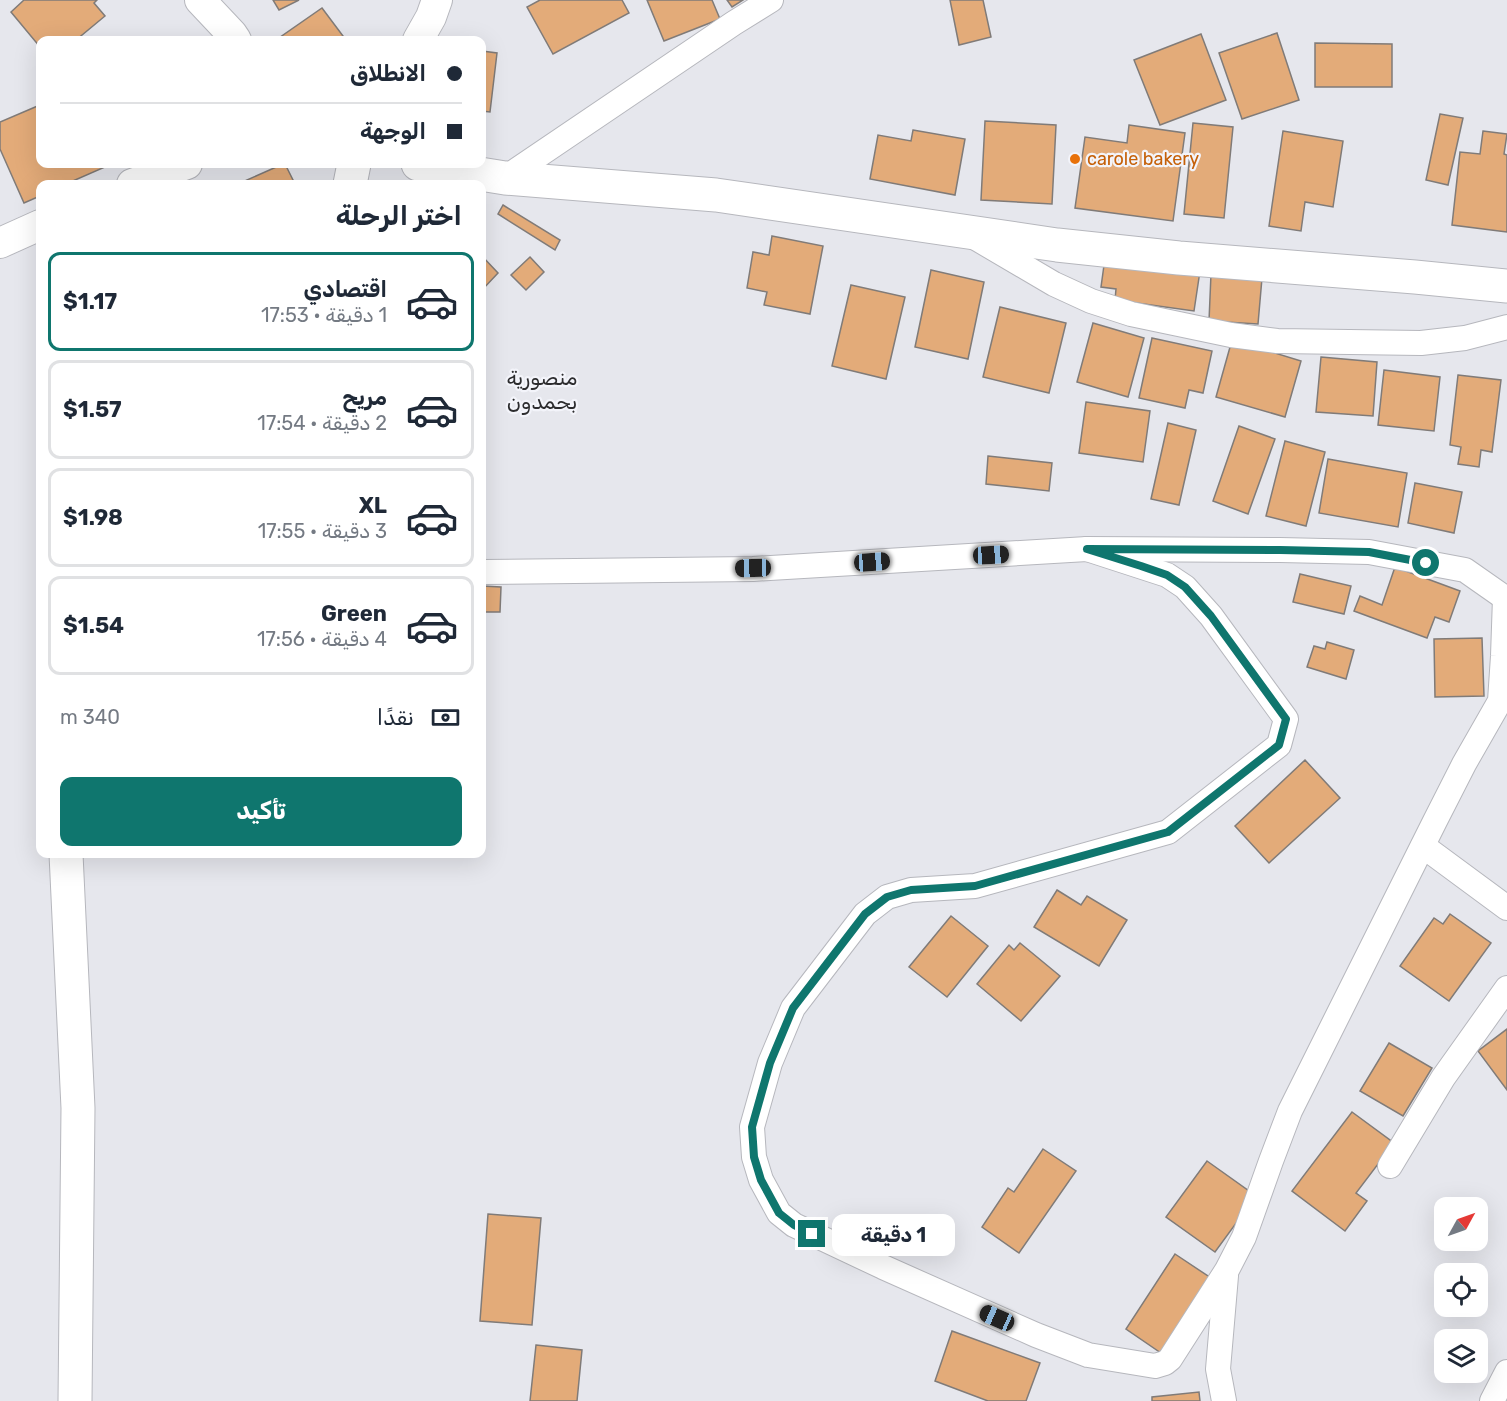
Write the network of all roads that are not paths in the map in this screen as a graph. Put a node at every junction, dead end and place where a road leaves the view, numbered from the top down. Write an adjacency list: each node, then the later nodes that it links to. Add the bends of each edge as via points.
1 (200, 0): 4 (street)
2 (437, 0): 5 (street)
3 (771, 0): 8 (street)
4 (233, 36)
5 (420, 36)
6 (176, 168): 9 (street)
7 (443, 168): 8 (main road)
8 (505, 178): 11 (main road, via 716,195)
9 (143, 180)
10 (36, 227): 12 (street)
11 (964, 231): 13 (main road, via 1179,258); 14 (street, via 1091,301 1131,314 1232,335 1277,341 1421,343 1465,338)
12 (0, 243)
13 (1507, 286)
14 (1507, 327)
15 (1087, 549): 16 (street, via 753,568); 17 (street, via 1369,552 1465,570); 23 (street, via 1167,575 1185,587 1211,616 1286,719 1279,745 1168,832 975,886 911,890 887,897 865,914 793,1008 757,1105 752,1127 754,1157 779,1213 794,1225 937,1292 1088,1355 1155,1366 1165,1363 1178,1349)
16 (486, 572)
17 (1506, 597): 18 (street, via 1500,701)
18 (1423, 846): 20 (street); 23 (street, via 1290,1111 1244,1237)
19 (66, 858): 25 (main road, via 78,1108)
20 (1507, 908)
21 (1507, 988): 22 (street, via 1443,1078)
22 (1390, 1166)
23 (1227, 1270): 26 (street, via 1218,1369)
24 (1507, 1372): 27 (street)
25 (75, 1401)
26 (1224, 1401)
27 (1492, 1401)

